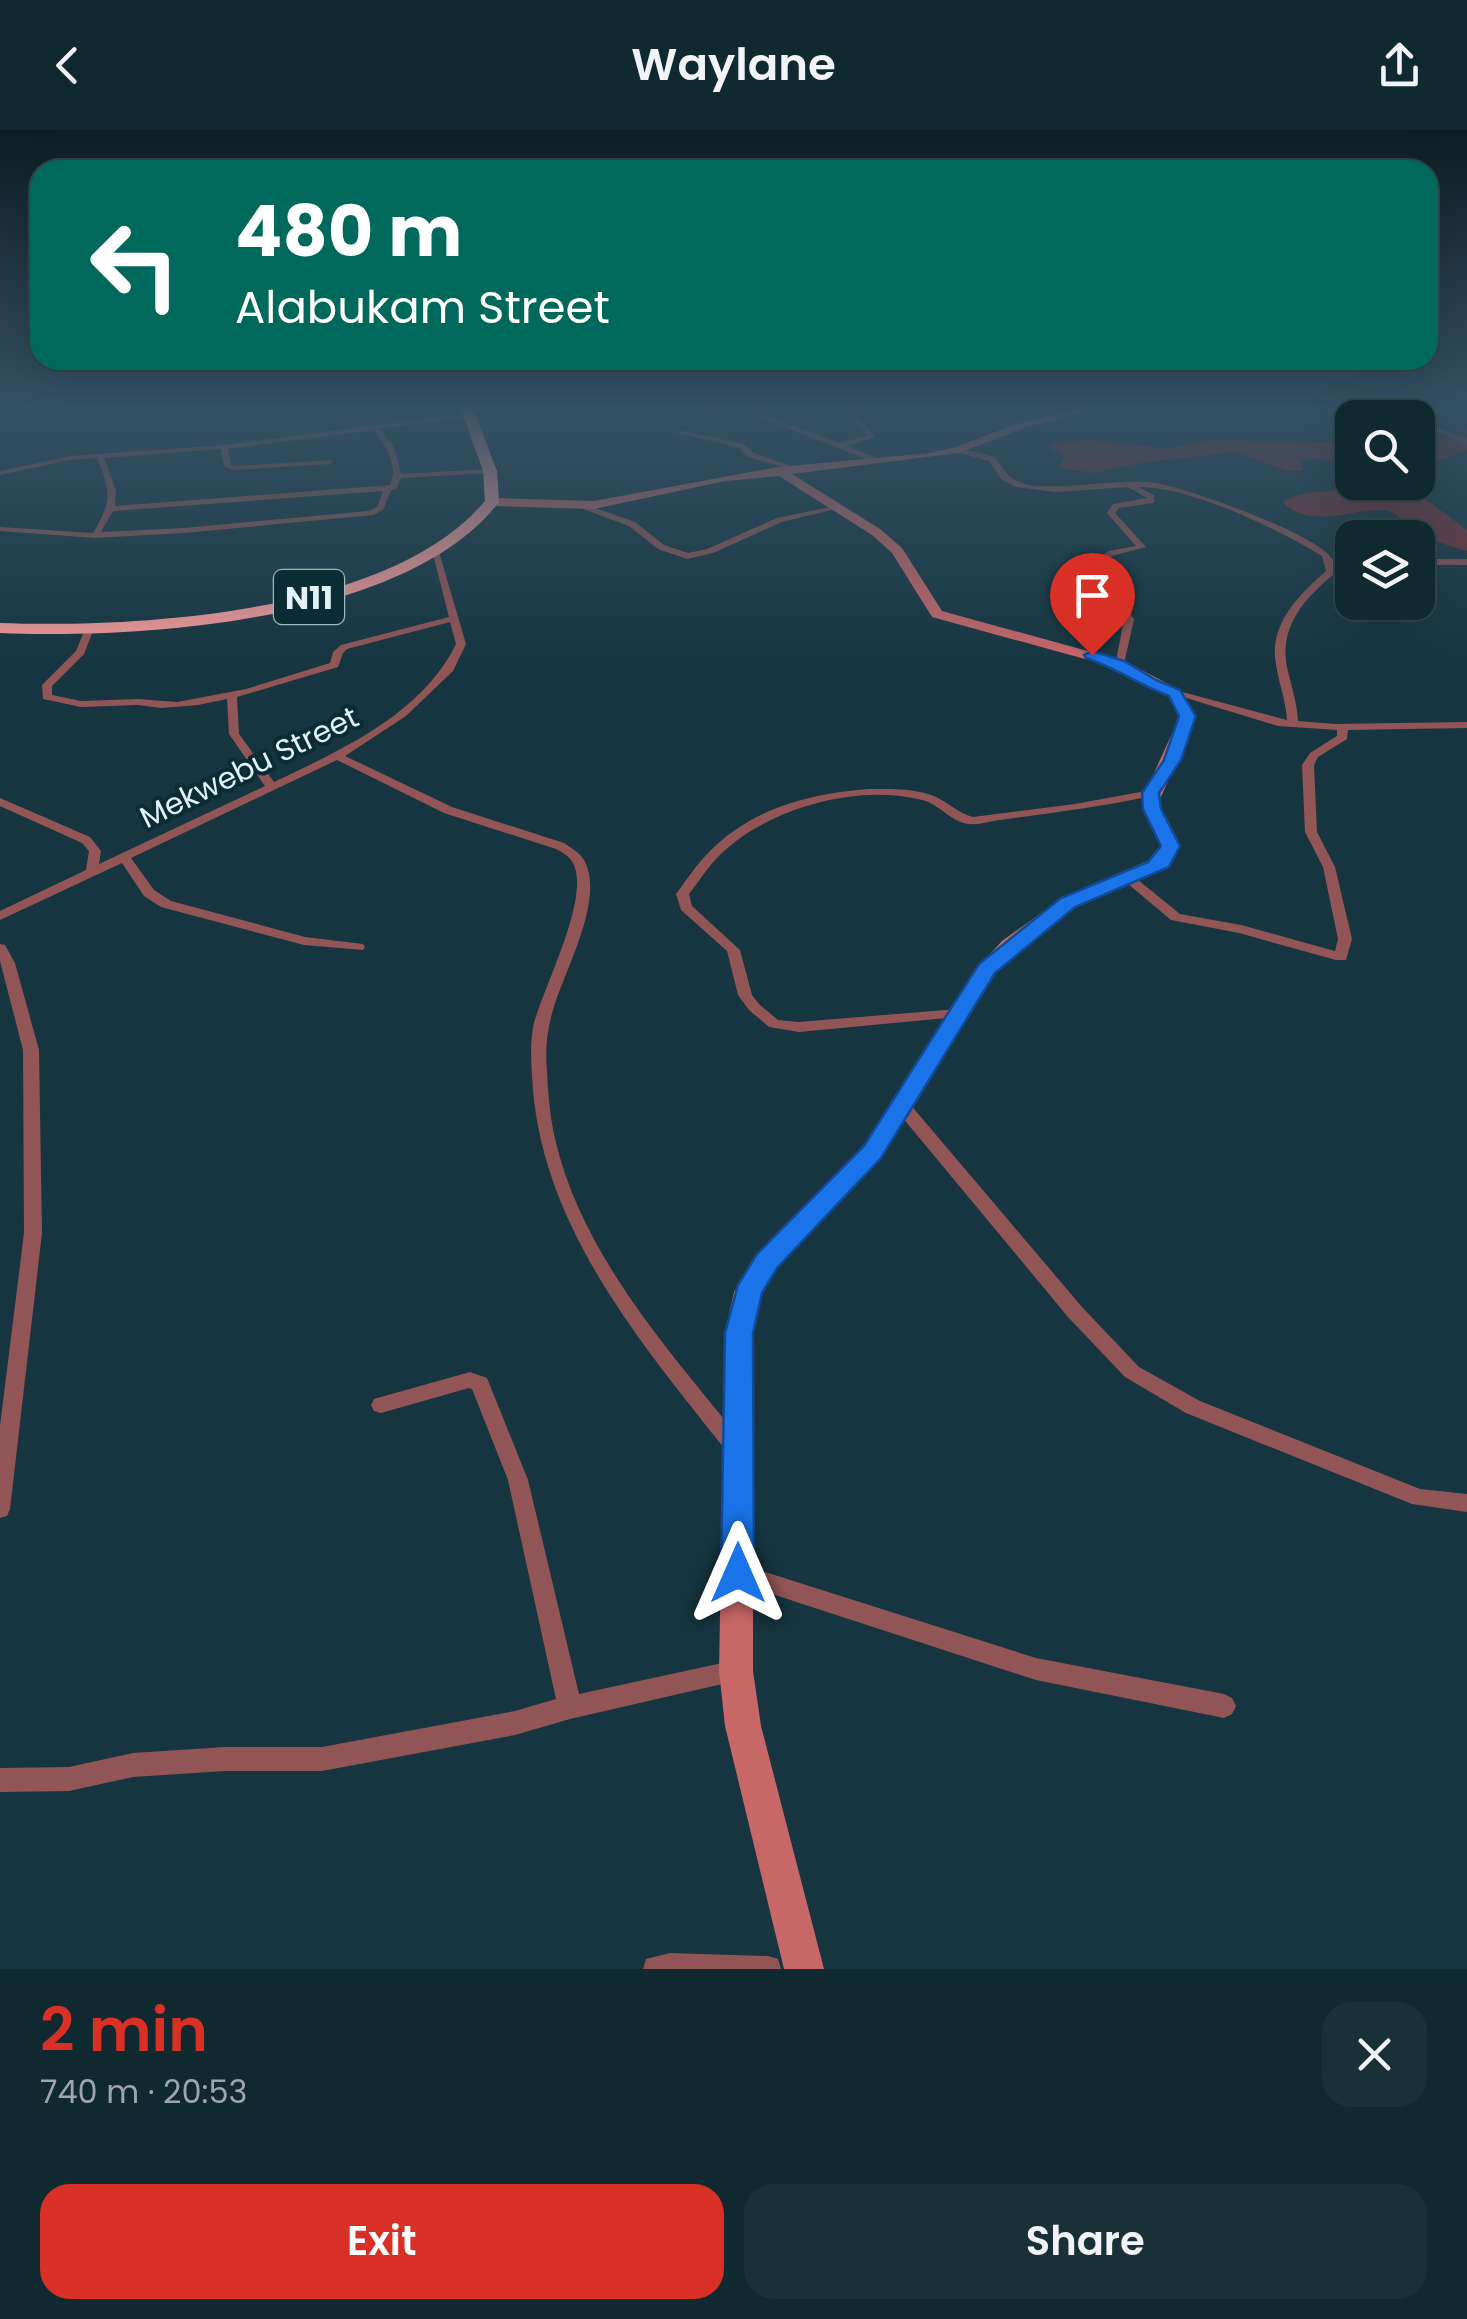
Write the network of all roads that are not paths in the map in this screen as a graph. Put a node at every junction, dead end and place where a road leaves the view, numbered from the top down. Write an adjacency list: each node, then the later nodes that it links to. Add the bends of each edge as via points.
1 (115, 492): 13 (street)
2 (339, 492): 9 (street)
3 (386, 492): 14 (street, via 370,513)
4 (491, 492): 10 (highway)
5 (661, 492): 11 (street)
6 (818, 492): 12 (street)
7 (1139, 492): 25 (street, via 1151,501 1116,506 1111,513 1142,547 1085,566 1129,619)
8 (1180, 492): 18 (street, via 1318,549)
9 (234, 500): 13 (street); 14 (street)
10 (492, 502): 11 (street); 17 (highway, N11, via 468,530)
11 (584, 506): 12 (street, via 687,556 780,520)
12 (840, 508): 25 (street, via 897,550 937,614 953,624)
13 (112, 509): 16 (street)
14 (232, 524): 16 (street)
15 (0, 529): 16 (street)
16 (96, 536)
17 (435, 552): 22 (street, Mekwebu Street); 24 (highway, N11, via 362,582 284,603)
18 (1331, 562): 19 (street); 30 (street, via 1331,572 1292,609 1279,652)
19 (1335, 562)
20 (1435, 562): 21 (street)
21 (1467, 562)
22 (454, 618): 26 (street, via 344,648 328,668); 33 (street, Mekwebu Street, via 460,644 448,669 402,714)
23 (0, 628): 24 (highway, N11)
24 (88, 630): 26 (street, via 82,652 47,685 47,696 77,704 161,705)
25 (1119, 664): 27 (street)
26 (232, 693): 34 (street, via 234,734)
27 (1175, 693): 28 (street); 29 (street)
28 (1188, 716): 29 (street); 35 (street, via 1172,760)
29 (1244, 716): 30 (street)
30 (1293, 724): 32 (street)
31 (1467, 725): 32 (street)
32 (1342, 726): 39 (street, via 1343,736 1309,761 1308,807 1311,832 1329,867 1344,955 1176,916)
33 (337, 756): 34 (street, Mekwebu Street); 46 (street, via 448,810 560,846 582,868 581,902 541,1023 541,1126 579,1227 649,1339)
34 (272, 787): 37 (street, Mekwebu Street)
35 (1150, 793): 39 (street, via 1170,846 1162,862); 43 (street, via 974,820 913,794 828,796 774,812 743,830 682,894 686,907 733,950 745,995 774,1024)
36 (0, 802): 38 (street, via 86,840 96,851)
37 (124, 857): 38 (street, Mekwebu Street); 41 (street, via 149,894 166,904 304,941)
38 (92, 872): 40 (street, Mekwebu Street)
39 (1127, 878): 43 (street, via 1068,902 1009,945)
40 (0, 916)
41 (358, 947)
42 (0, 948): 48 (street, via 31,1050 33,1233)
43 (957, 1013): 44 (street)
44 (903, 1107): 46 (street, via 872,1152 767,1261 748,1292 739,1333); 47 (street, via 1132,1372 1192,1407 1419,1498)
45 (381, 1405): 52 (street, via 470,1380 480,1384 518,1480)
46 (736, 1448): 49 (street)
47 (1467, 1504)
48 (0, 1509)
49 (738, 1573): 50 (street); 51 (street, via 1036,1669)
50 (736, 1671): 52 (street); 56 (street, via 743,1726)
51 (1224, 1706)
52 (570, 1707): 53 (street, via 515,1724 322,1759 226,1759 69,1779)
53 (0, 1780)
54 (656, 1969): 55 (street)
55 (768, 1969)
56 (804, 1969)

